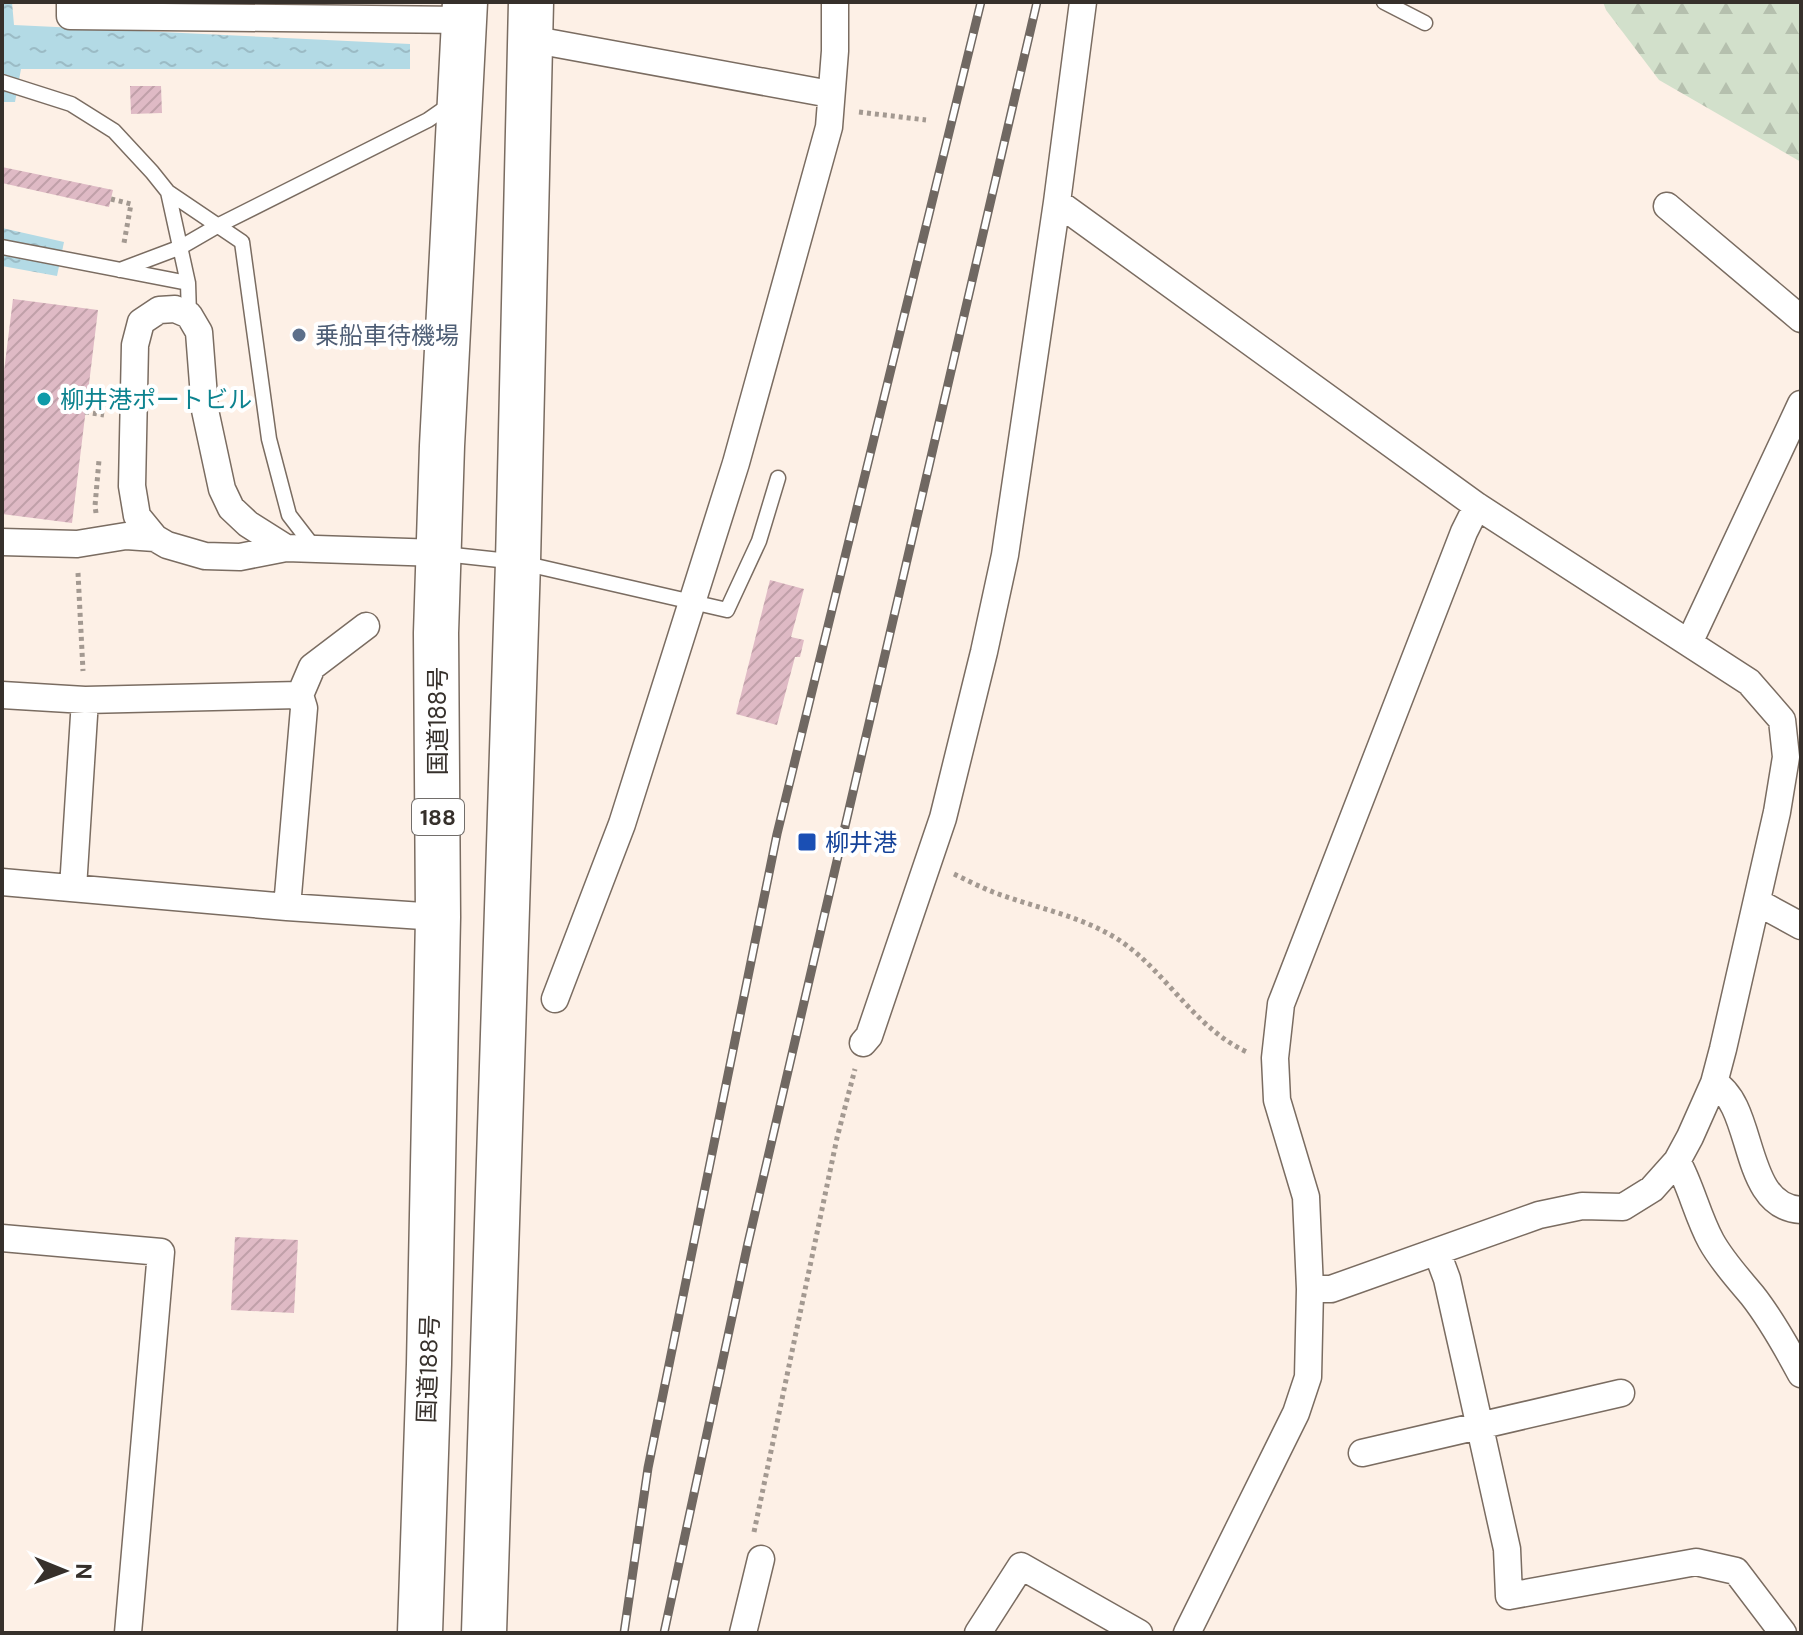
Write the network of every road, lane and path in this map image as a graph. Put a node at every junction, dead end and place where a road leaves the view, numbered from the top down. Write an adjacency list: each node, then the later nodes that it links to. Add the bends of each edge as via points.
1 (70, 2): 5 (street, via 70,16)
2 (835, 2): 9 (street)
3 (1083, 2): 13 (street)
4 (1384, 2): 7 (lane)
5 (465, 11): 10 (highway, 国道188号 / 188)
6 (531, 20): 9 (street); 33 (highway)
7 (1425, 23)
8 (2, 82): 12 (lane, via 71,104 114,131)
9 (830, 94): 11 (path, via 845,110); 34 (street, via 829,127)
10 (461, 97): 15 (lane, via 428,120); 32 (highway, 国道188号 / 188)
11 (926, 120)
12 (168, 192): 15 (lane); 17 (lane)
13 (1057, 202): 26 (street); 40 (street, via 1005,555 943,818)
14 (1667, 206): 21 (street)
15 (219, 225): 17 (lane); 31 (lane, via 242,242 269,439 289,515)
16 (2, 247): 18 (lane)
17 (181, 247): 18 (lane); 19 (lane)
18 (120, 270): 19 (lane)
19 (188, 283): 20 (lane)
20 (189, 315): 27 (street, via 159,310 141,322 135,345 132,486 137,516); 30 (street, via 199,332 205,410 222,489 231,508 248,524)
21 (1801, 319)
22 (1801, 404): 36 (street)
23 (85, 412): 24 (path)
24 (103, 415)
25 (778, 478): 34 (lane, via 759,541 727,610)
26 (1477, 506): 36 (street); 49 (street, via 1281,1004)
27 (155, 538): 29 (street, via 126,536); 30 (street, via 205,556 240,557)
28 (2, 542): 29 (street)
29 (77, 544): 39 (path)
30 (286, 548): 31 (street)
31 (316, 550): 32 (street)
32 (439, 553): 33 (lane); 45 (highway, 国道188号 / 188)
33 (518, 562): 34 (lane); 63 (highway)
34 (694, 603): 47 (street, via 622,824)
35 (366, 626): 38 (street, via 312,667)
36 (1689, 643): 43 (street, via 1749,682 1782,720 1786,757)
37 (2, 695): 39 (street)
38 (300, 695): 39 (street); 44 (street, via 304,708)
39 (85, 700): 42 (street)
40 (928, 861): 48 (street); 49 (path, via 992,892 1089,922 1146,960 1185,1004 1234,1045 1258,1057)
41 (2, 882): 42 (street)
42 (73, 888): 44 (street)
43 (1757, 902): 46 (street); 50 (street)
44 (287, 907): 45 (street)
45 (438, 917): 62 (highway, 国道188号 / 188)
46 (1801, 926)
47 (555, 999)
48 (863, 1043): 60 (path, via 837,1138 755,1527 753,1550)
49 (1275, 1058): 55 (street, via 1277,1100 1306,1197)
50 (1714, 1083): 51 (street); 52 (street, via 1731,1099 1770,1196 1789,1209)
51 (1677, 1161): 54 (street, via 1652,1189 1623,1207 1582,1206 1539,1215); 56 (street, via 1710,1240 1782,1337)
52 (1801, 1210)
53 (2, 1238): 61 (street, via 161,1252)
54 (1437, 1252): 55 (street, via 1331,1289); 58 (street)
55 (1310, 1289): 67 (street, via 1308,1377 1296,1413)
56 (1801, 1374)
57 (1621, 1393): 58 (street)
58 (1479, 1426): 59 (street); 68 (street, via 1507,1549 1509,1596 1696,1562 1736,1571)
59 (1362, 1453)
60 (761, 1559): 64 (street)
61 (128, 1633)
62 (420, 1633)
63 (484, 1633)
64 (743, 1633)
65 (978, 1633): 66 (street, via 1021,1566)
66 (1139, 1633)
67 (1187, 1633)
68 (1783, 1633)

